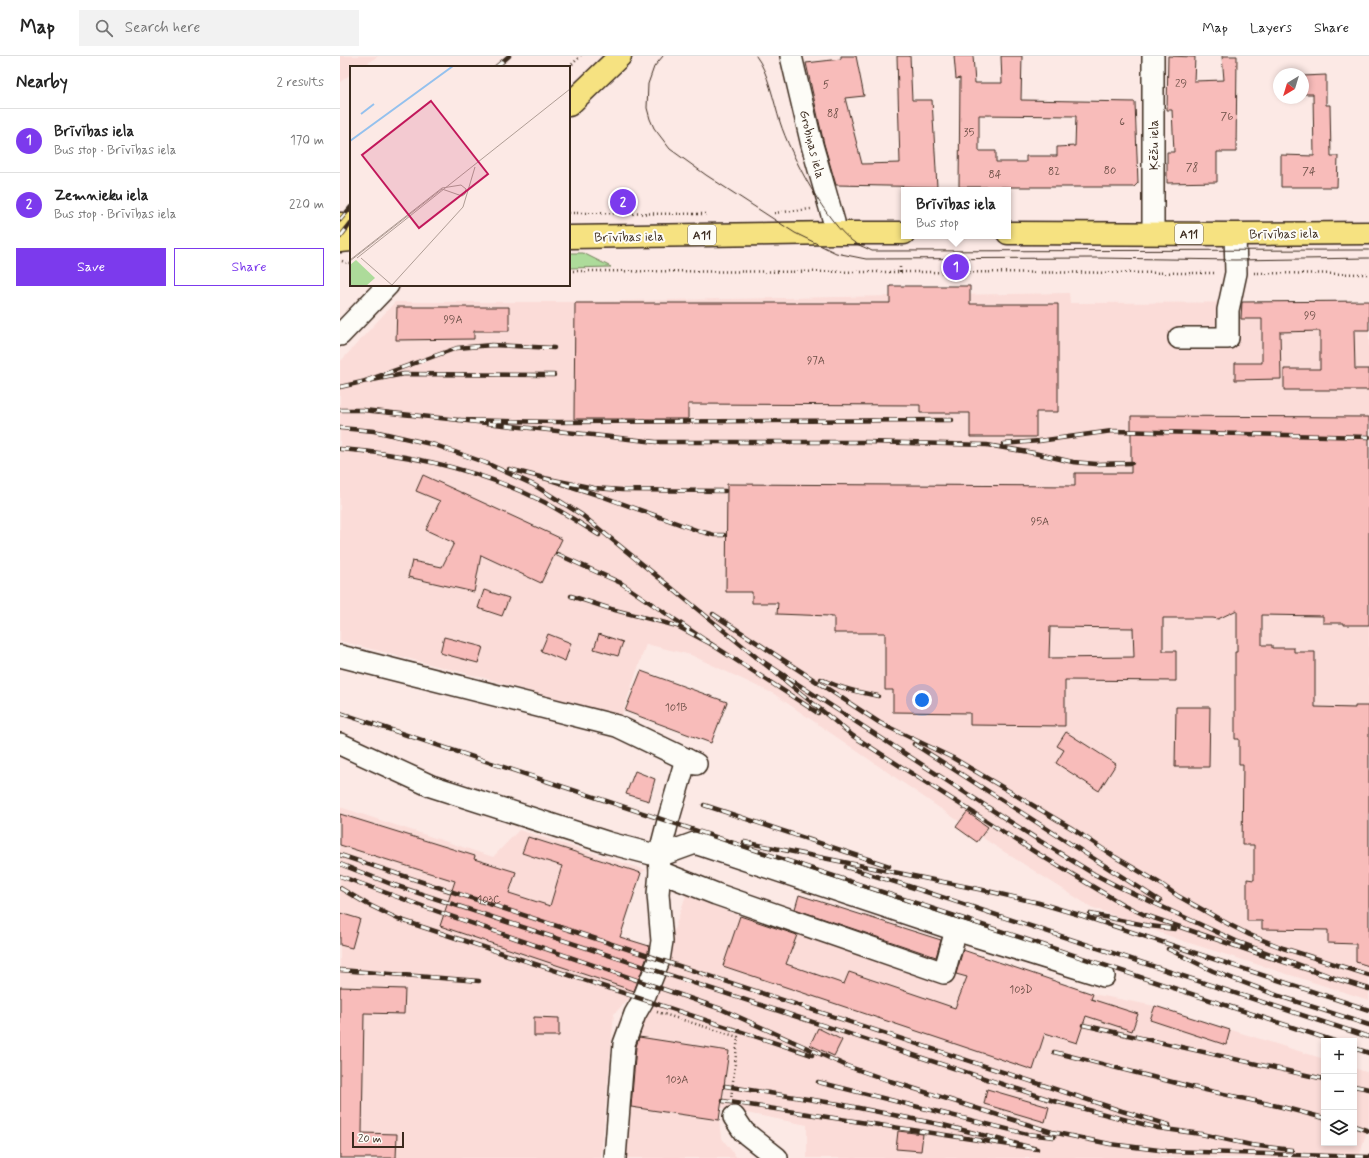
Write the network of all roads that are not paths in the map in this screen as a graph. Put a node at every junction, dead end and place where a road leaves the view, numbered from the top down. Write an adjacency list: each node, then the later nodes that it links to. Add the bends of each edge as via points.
1 (620, 56): 4 (highway)
2 (791, 56): 6 (street, Grobiņas iela)
3 (1153, 56): 9 (street, Ķēžu iela)
4 (570, 104)
5 (1369, 232): 10 (highway, Brīvības iela / A11)
6 (835, 233): 7 (highway, Brīvības iela / A11); 11 (highway, Brīvības iela / A11)
7 (901, 233)
8 (1011, 233): 9 (highway, Brīvības iela / A11)
9 (1153, 233): 10 (highway, Brīvības iela / A11)
10 (1235, 234): 14 (street, via 1236,273 1228,310 1228,338)
11 (570, 237)
12 (387, 286): 13 (street)
13 (340, 335)
14 (1179, 338)
15 (340, 656): 17 (street, via 617,726 691,762 668,821)
16 (340, 744): 17 (street, via 431,786 609,843)
17 (660, 864): 18 (street, via 695,843); 18 (street, via 716,894 944,973); 21 (street, via 658,894 662,942 659,960 646,995 635,1014 624,1044)
18 (956, 930): 19 (street)
19 (1104, 976)
20 (734, 1117): 22 (street, via 744,1132)
21 (615, 1158)
22 (777, 1158)

